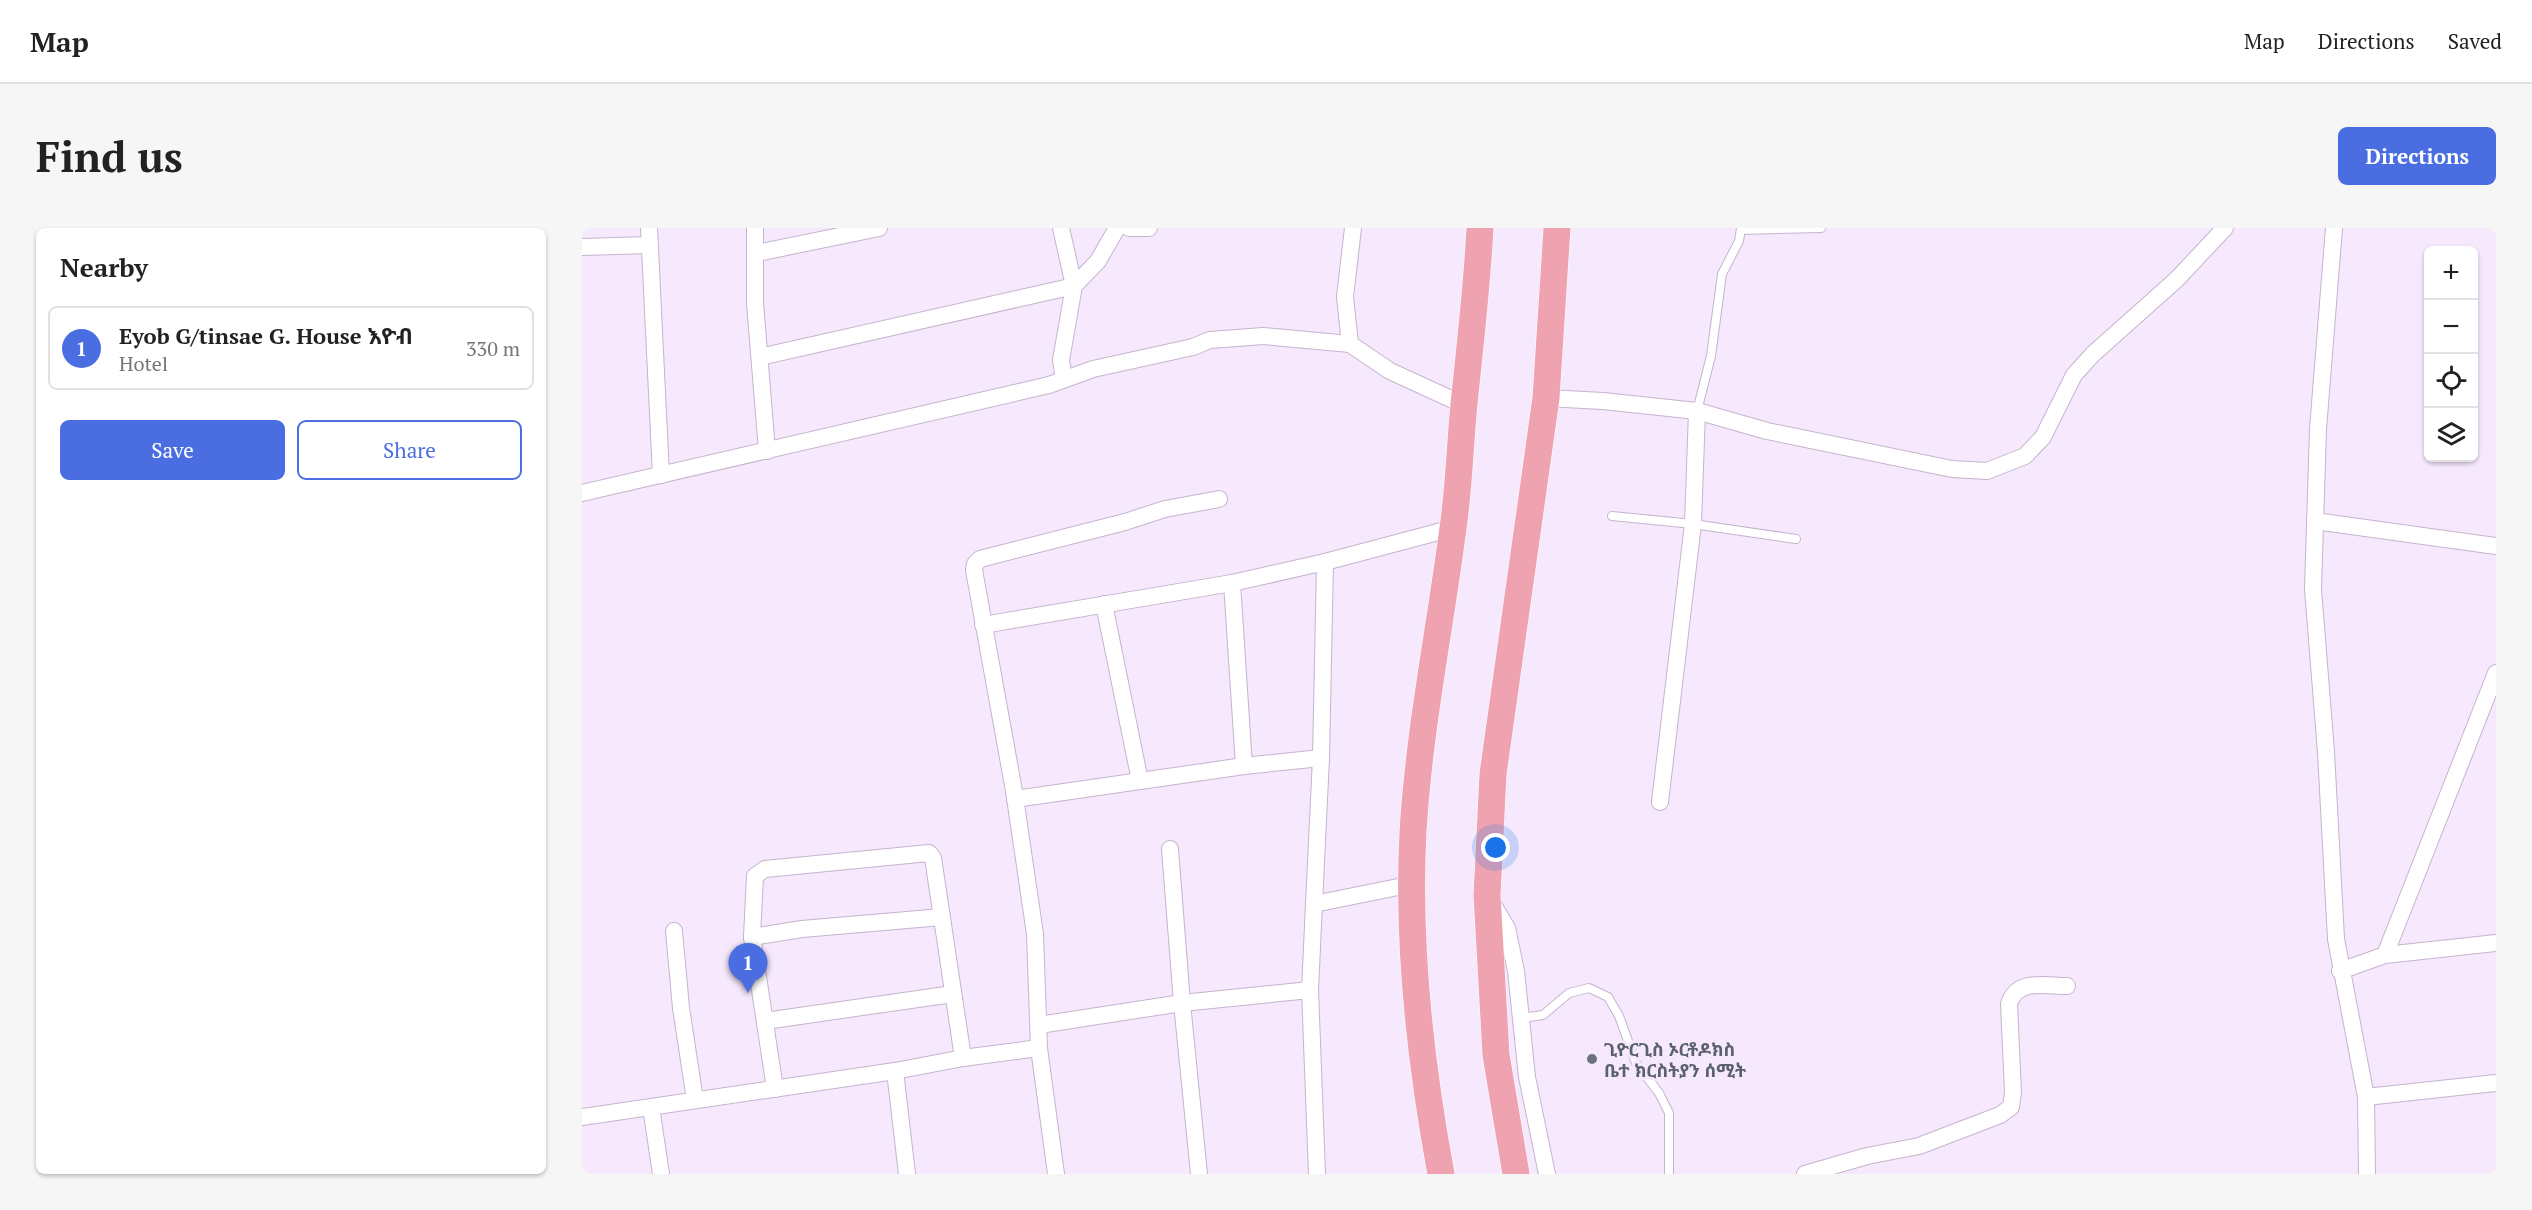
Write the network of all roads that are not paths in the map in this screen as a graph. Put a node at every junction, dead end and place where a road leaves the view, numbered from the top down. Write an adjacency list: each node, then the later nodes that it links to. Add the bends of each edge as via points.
1 (649, 228): 15 (street)
2 (755, 228): 17 (street)
3 (879, 228): 17 (street)
4 (1061, 228): 18 (street)
5 (1117, 228): 18 (street, via 1098,261)
6 (1129, 228): 7 (street)
7 (1149, 228)
8 (1353, 228): 19 (street, via 1345,297)
9 (1480, 228): 23 (main road)
10 (1557, 228): 22 (main road)
11 (1821, 228): 14 (lane)
12 (2225, 228): 24 (street, via 2176,280 2074,375 2043,437 2025,456 1987,471 1952,469 1767,430)
13 (2334, 228): 30 (street)
14 (1741, 229): 24 (lane, via 1722,274 1712,356)
15 (650, 245): 16 (street); 26 (street)
16 (582, 247)
17 (757, 252): 20 (street, via 755,303)
18 (1074, 285): 20 (street); 21 (street, via 1060,360)
19 (1350, 344): 21 (street, via 1263,336 1210,340); 23 (street, via 1390,371)
20 (760, 357): 25 (street)
21 (1064, 379): 25 (street)
22 (1546, 398): 24 (street); 47 (main road, via 1493,774)
23 (1464, 405): 32 (main road)
24 (1697, 411): 31 (street)
25 (767, 451): 26 (street)
26 (661, 475): 27 (street)
27 (582, 493)
28 (1219, 499): 38 (street, via 1165,509 1099,530 980,559 974,570)
29 (1612, 516): 31 (lane)
30 (2315, 521): 34 (street); 54 (street, via 2313,589)
31 (1693, 524): 33 (lane); 44 (street)
32 (1454, 528): 35 (street); 46 (main road, via 1424,725 1413,832)
33 (1796, 539)
34 (2496, 546)
35 (1325, 562): 36 (street); 40 (street)
36 (1232, 583): 37 (street); 41 (street)
37 (1104, 604): 38 (street); 42 (street)
38 (983, 625): 43 (street)
39 (2496, 673): 53 (street)
40 (1321, 758): 41 (street); 48 (street)
41 (1244, 766): 42 (street)
42 (1140, 781): 43 (street)
43 (1015, 799): 61 (street, via 1035,934)
44 (1660, 802)
45 (1170, 849): 58 (street)
46 (1413, 884): 48 (street); 76 (main road, via 1416,998)
47 (1487, 895): 59 (street, via 1507,928); 77 (main road, via 1496,1055)
48 (1314, 904): 56 (street)
49 (942, 917): 51 (street); 51 (street, via 929,853 765,869 754,876); 57 (street)
50 (674, 931): 68 (street)
51 (752, 937): 60 (street)
52 (2496, 943): 53 (street)
53 (2385, 955): 54 (street)
54 (2340, 971): 67 (street)
55 (2067, 986): 80 (street, via 2023,986 2012,994 2009,1004 2013,1092 2011,1107 2000,1116 1919,1146)
56 (1310, 990): 58 (street); 75 (street)
57 (953, 994): 60 (street); 63 (street)
58 (1182, 1003): 61 (street); 74 (street)
59 (1521, 1018): 78 (street, via 1527,1077); 79 (lane, via 1543,1015 1569,993 1589,988 1608,997 1636,1063 1669,1113)
60 (765, 1021): 66 (street)
61 (1039, 1025): 62 (street)
62 (1039, 1048): 63 (street); 73 (street)
63 (963, 1058): 64 (street)
64 (896, 1071): 66 (street); 72 (street)
65 (2496, 1083): 67 (street)
66 (775, 1089): 68 (street)
67 (2366, 1097): 81 (street)
68 (695, 1100): 69 (street)
69 (651, 1107): 70 (street); 71 (street)
70 (582, 1116)
71 (661, 1174)
72 (907, 1174)
73 (1056, 1174)
74 (1199, 1174)
75 (1317, 1174)
76 (1441, 1174)
77 (1516, 1174)
78 (1547, 1174)
79 (1669, 1174)
80 (1805, 1174)
81 (2367, 1174)

